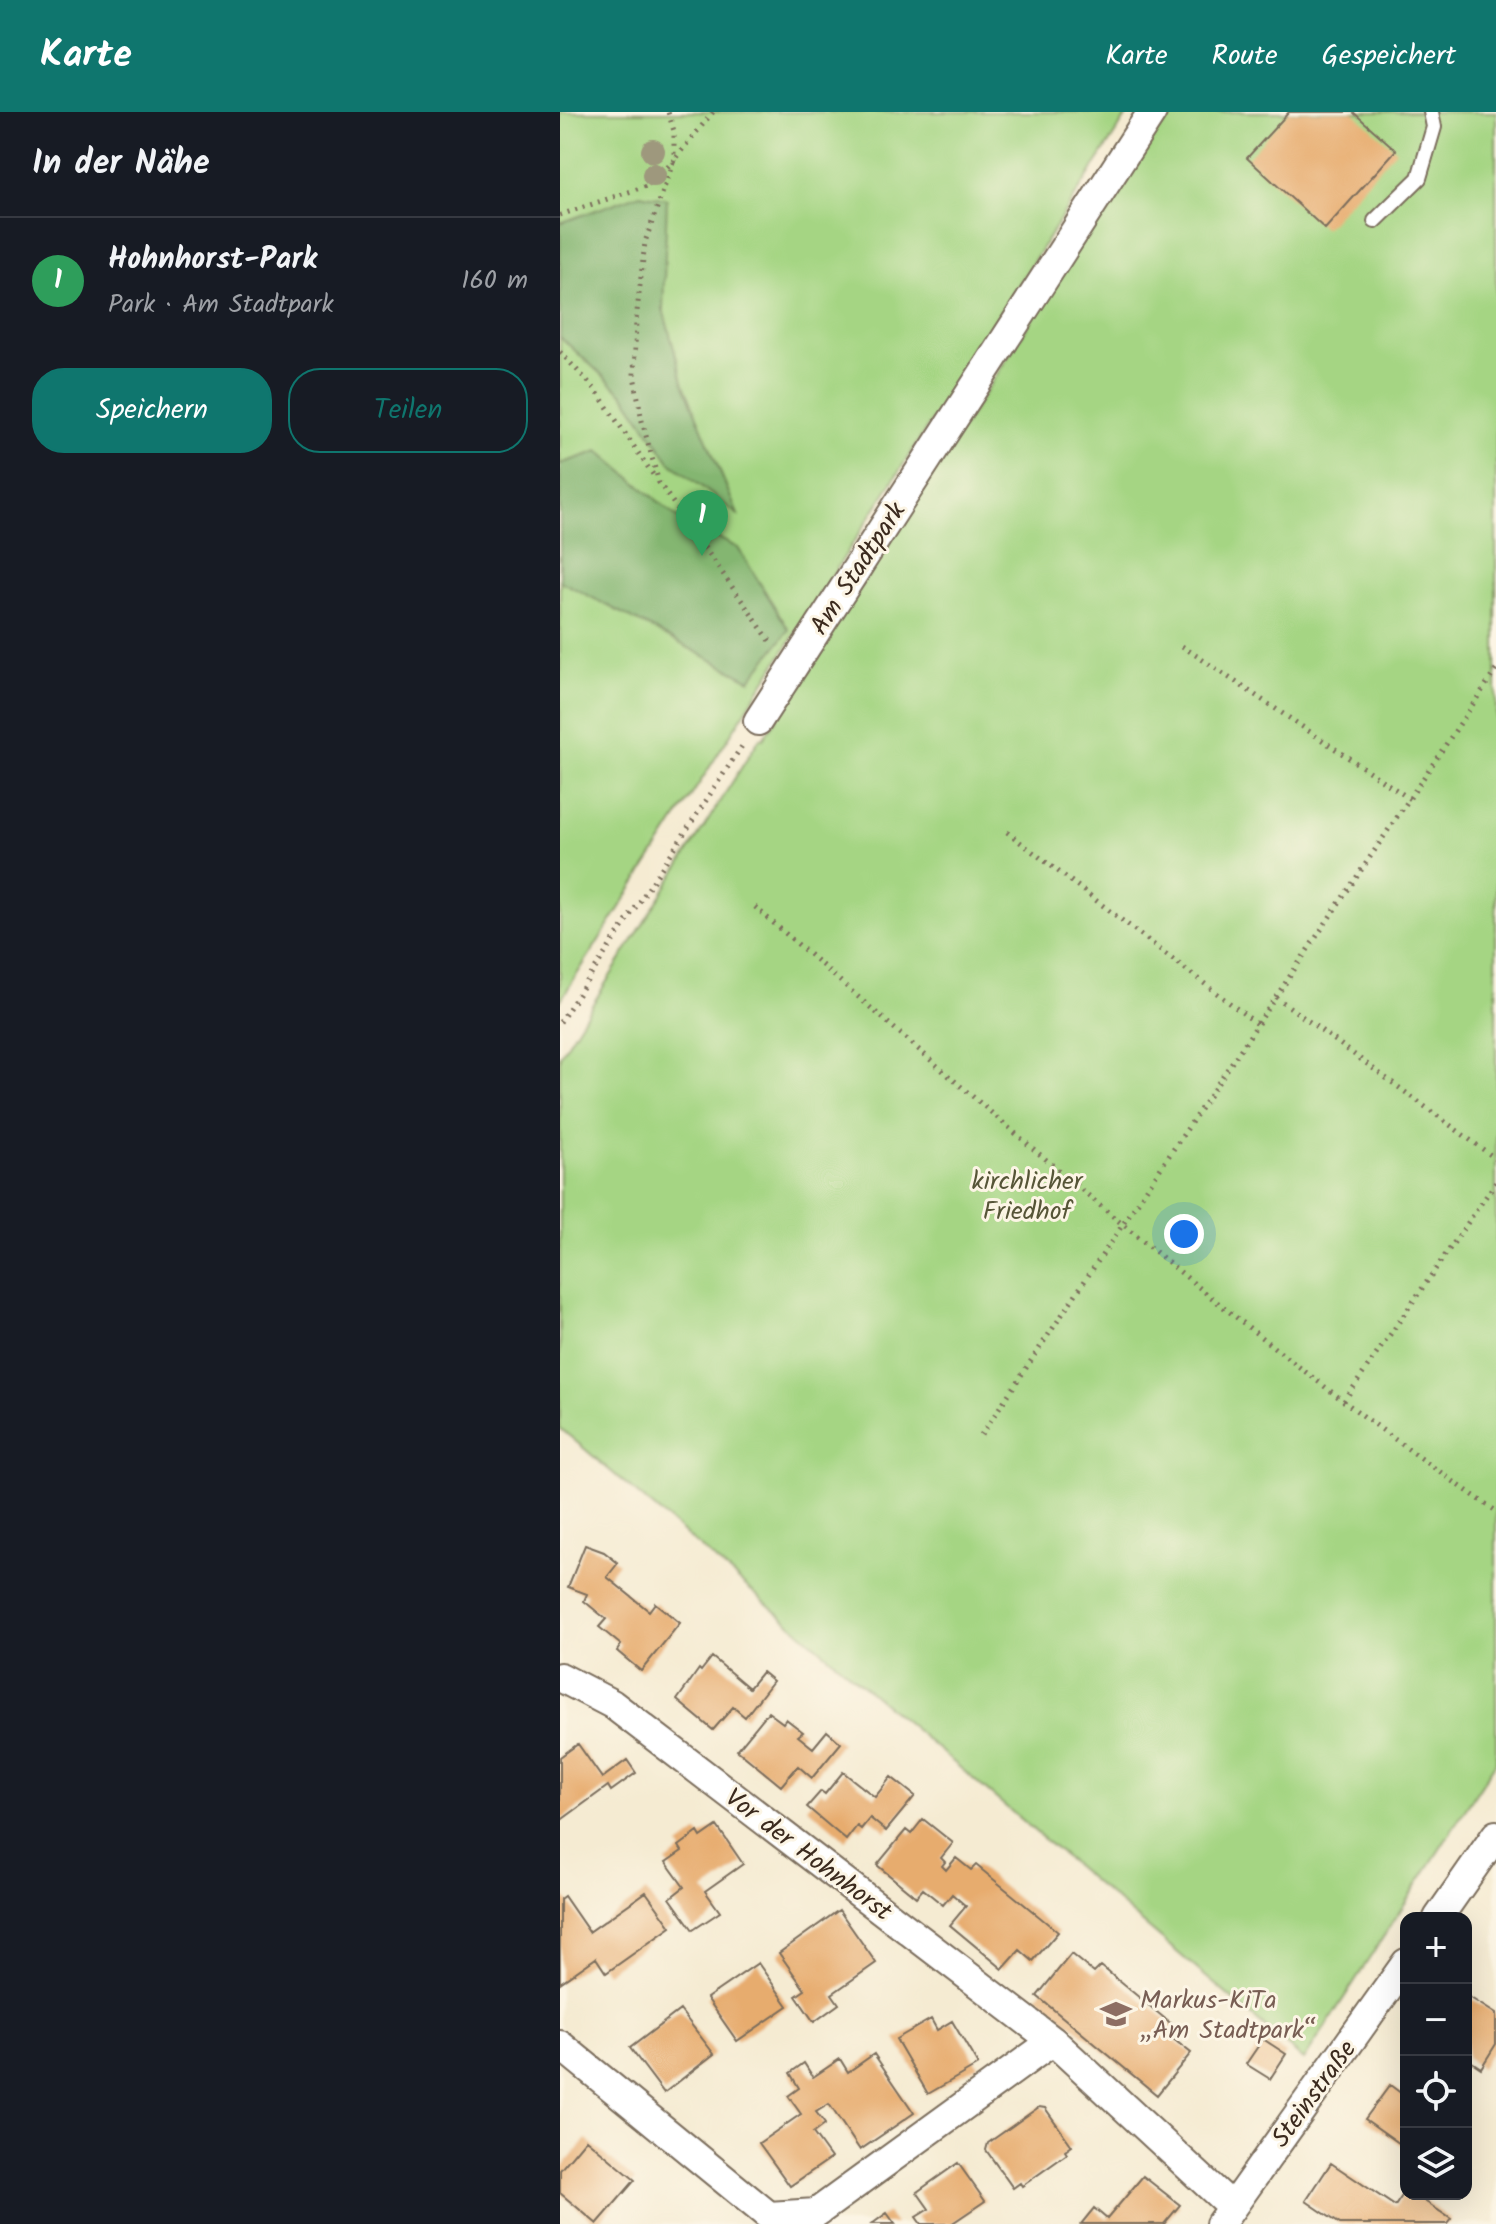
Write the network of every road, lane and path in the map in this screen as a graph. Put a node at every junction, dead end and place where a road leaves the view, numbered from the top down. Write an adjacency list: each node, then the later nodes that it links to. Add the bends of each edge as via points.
1 (668, 112): 5 (path)
2 (713, 112): 5 (path)
3 (1152, 112): 12 (street, Am Stadtpark)
4 (1431, 112): 7 (lane, via 1434,127 1419,178)
5 (674, 160): 6 (path, via 652,184); 9 (path, via 645,242 636,320 634,375)
6 (560, 215)
7 (1375, 221)
8 (560, 352): 9 (path, via 595,389)
9 (659, 483): 12 (path)
10 (1182, 646): 14 (path)
11 (1496, 670): 14 (path)
12 (791, 671): 13 (street, Am Stadtpark)
13 (758, 721): 18 (path)
14 (1410, 799): 17 (path)
15 (1007, 832): 19 (path)
16 (755, 907): 22 (path)
17 (1276, 997): 19 (path); 20 (path)
18 (560, 1022)
19 (1257, 1024): 22 (path)
20 (1496, 1159)
21 (1496, 1182): 23 (path)
22 (1122, 1225): 23 (path); 24 (path)
23 (1344, 1401): 25 (path)
24 (981, 1435)
25 (1495, 1507)
26 (560, 1677): 30 (street, Vor der Hohnhorst, via 612,1704)
27 (1492, 1850): 28 (street)
28 (1443, 1912)
29 (1400, 1971): 32 (street, Steinstraße)
30 (1053, 2041): 31 (street, via 816,2213 769,2216); 32 (street, Vor der Hohnhorst)
31 (560, 2045)
32 (1226, 2215)

